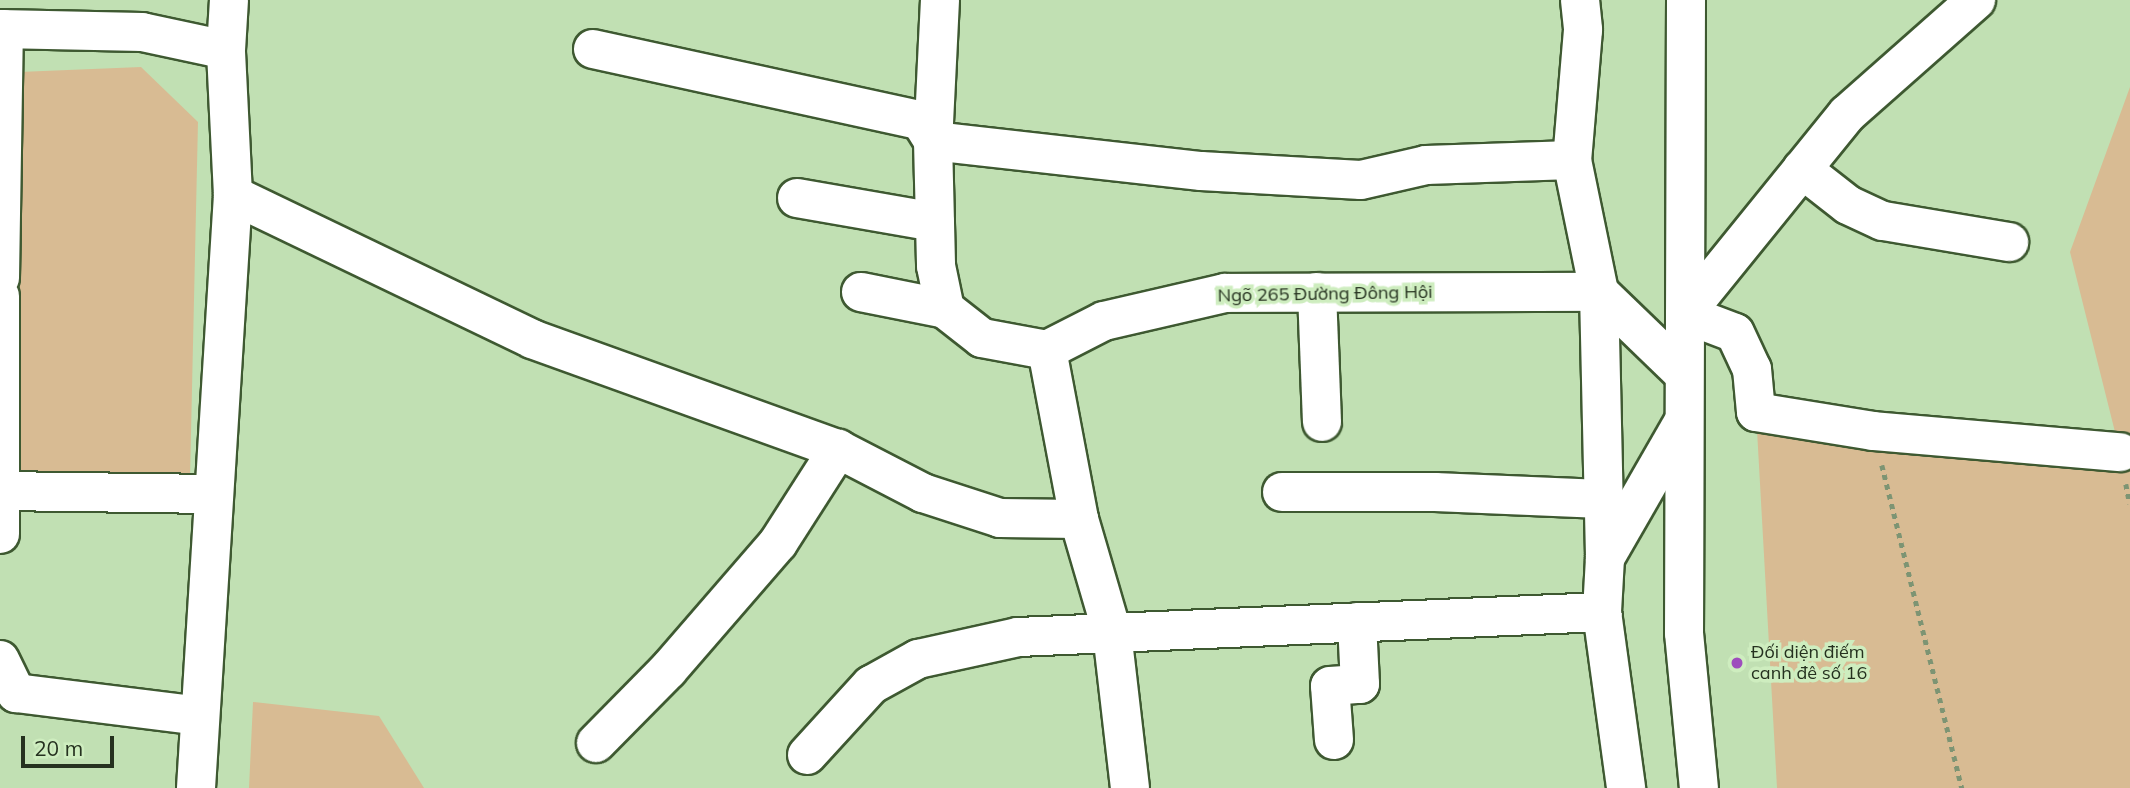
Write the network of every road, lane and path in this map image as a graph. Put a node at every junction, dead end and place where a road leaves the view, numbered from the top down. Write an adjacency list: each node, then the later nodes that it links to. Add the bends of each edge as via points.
1 (229, 0): 8 (street)
2 (940, 0): 9 (street)
3 (1580, 0): 10 (street, via 1583,30)
4 (1686, 0): 23 (street)
5 (1976, 0): 11 (street, via 1847,114)
6 (2, 29): 8 (street, via 142,32); 16 (street)
7 (593, 49): 9 (street, via 920,120)
8 (226, 50): 12 (street)
9 (933, 141): 10 (street, via 1201,171 1361,180 1426,165); 14 (street)
10 (1572, 160): 20 (street)
11 (1802, 169): 15 (street, via 1848,205 1883,220); 23 (street)
12 (233, 195): 29 (street, via 532,339); 33 (street)
13 (797, 198): 14 (street)
14 (935, 222): 22 (street, via 936,266)
15 (2008, 242)
16 (0, 245): 17 (street)
17 (0, 278)
18 (861, 292): 22 (street)
19 (1317, 292): 20 (street, Ngõ 265 Đường Đông Hội); 24 (street, Ngõ 265 Đường Đông Hội, via 1224,293 1104,321); 26 (street)
20 (1599, 292): 25 (street); 34 (street)
21 (0, 296): 31 (street)
22 (945, 309): 24 (street, via 982,338)
23 (1685, 314): 25 (street); 28 (street, via 1735,333 1752,369 1756,412)
24 (1047, 349): 35 (street)
25 (1683, 373): 27 (street)
26 (1322, 422)
27 (1682, 424): 37 (street); 49 (street, via 1684,633)
28 (1873, 431): 30 (street); 50 (path)
29 (838, 449): 35 (street, via 923,493 1000,518); 44 (street, via 778,543 668,670)
30 (2120, 452)
31 (1, 491): 33 (street); 36 (street)
32 (1282, 492): 34 (street)
33 (214, 494): 42 (street)
34 (1602, 499): 37 (street)
35 (1079, 519): 40 (street)
36 (0, 534)
37 (1605, 558): 38 (street)
38 (1602, 612): 39 (street); 48 (street)
39 (1357, 622): 40 (street); 43 (street, via 1360,684 1331,687)
40 (1112, 632): 45 (street, via 1018,637 918,659 871,685); 47 (street)
41 (5, 689): 42 (street)
42 (200, 716): 46 (street)
43 (1334, 740)
44 (596, 743)
45 (807, 755)
46 (196, 788)
47 (1130, 788)
48 (1626, 788)
49 (1699, 788)
50 (1962, 788)

